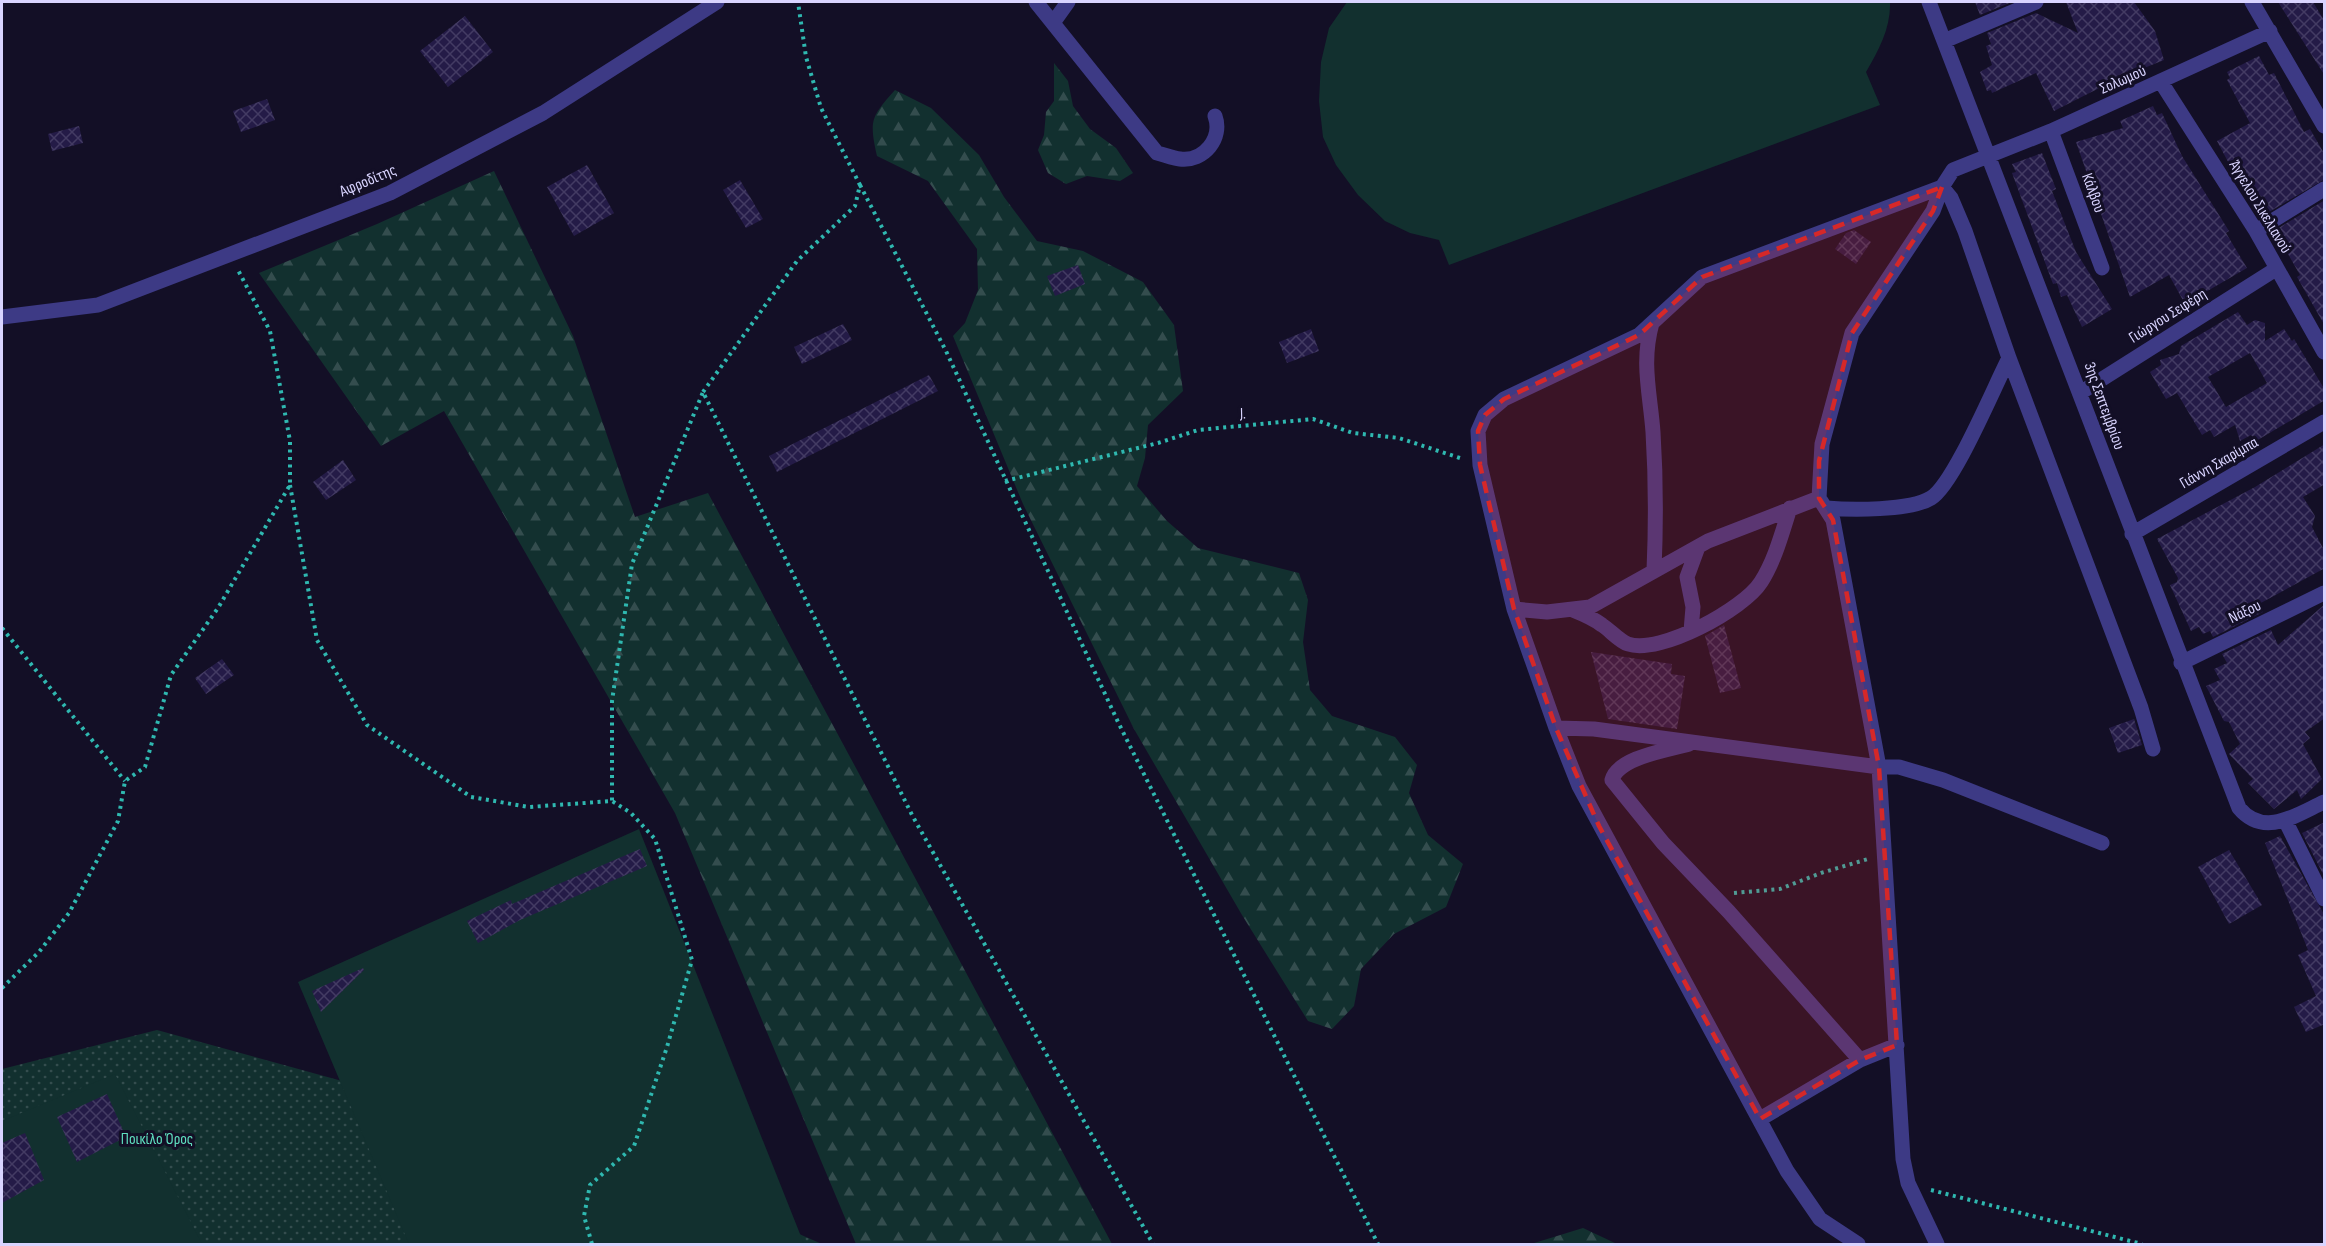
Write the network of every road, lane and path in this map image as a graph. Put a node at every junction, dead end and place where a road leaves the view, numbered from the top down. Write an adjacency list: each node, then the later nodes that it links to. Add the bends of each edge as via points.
1 (717, 2): 20 (street, Αφροδίτης, via 533,119 390,193)
2 (798, 2): 16 (path, via 806,57 821,108)
3 (1036, 2): 8 (street)
4 (1068, 2): 8 (street)
5 (1929, 2): 10 (street, 3ης Σεπτεμβρίου)
6 (2252, 2): 9 (street)
7 (2026, 3): 10 (street)
8 (1053, 23): 12 (street, via 1157,153 1181,159 1200,155 1216,138)
9 (2270, 31): 11 (street, Σολωμού); 13 (street)
10 (1944, 40): 15 (street, 3ης Σεπτεμβρίου)
11 (2161, 82): 14 (street, Σολωμού); 19 (street, Άγγελου Σικελιανού)
12 (1215, 116)
13 (2325, 126)
14 (2051, 131): 15 (street, Σολωμού); 21 (street, Κάλβου)
15 (1989, 157): 17 (street, Σολωμού, via 1953,170); 28 (street, 3ης Σεπτεμβρίου)
16 (860, 185): 27 (path, via 855,207 797,261); 31 (path, via 946,351)
17 (1942, 187): 24 (street, via 1702,277); 26 (street, via 1965,231); 33 (street, via 1933,211 1852,333 1822,444)
18 (2325, 189): 19 (street)
19 (2256, 231): 22 (street, Άγγελου Σικελιανού)
20 (230, 254): 23 (street, Αφροδίτης, via 98,305); 32 (path, via 270,331 290,441)
21 (2102, 268)
22 (2276, 269): 25 (street, Άγγελου Σικελιανού); 28 (street, Γιώργου Σεφέρη)
23 (2, 316)
24 (1652, 323): 30 (street, via 1639,335 1504,399 1485,415 1478,431); 37 (street, via 1645,365 1656,482)
25 (2325, 352)
26 (2009, 358): 33 (street, via 1967,445 1933,497 1879,509); 46 (street)
27 (703, 392): 49 (path, via 632,564 612,701); 62 (path, via 912,815)
28 (2080, 393): 35 (street, 3ης Σεπτεμβρίου)
29 (2325, 422): 35 (street, Γιάννη Σκαρίμπα)
30 (1480, 465): 31 (path, J., via 1399,438 1353,433 1313,419 1198,430); 39 (street)
31 (1005, 481): 63 (path, via 1118,722)
32 (290, 485): 48 (path, via 218,608 171,675 145,767); 49 (path, via 317,640 367,725 471,797 530,807)
33 (1823, 503): 34 (street); 47 (street, via 1833,520)
34 (1790, 508): 36 (street); 42 (street, via 1774,556 1748,600)
35 (2132, 534): 43 (street, 3ης Σεπτεμβρίου)
36 (1698, 547): 37 (street); 42 (street, via 1687,577 1693,607)
37 (1654, 571): 40 (street, via 1590,607)
38 (2325, 593): 43 (street, Νάξου)
39 (1514, 609): 40 (street); 44 (street)
40 (1571, 609): 42 (street, via 1595,620 1628,644 1651,645)
41 (2, 628): 48 (path)
42 (1691, 631)
43 (2181, 663): 51 (street, 3ης Σεπτεμβρίου, via 2239,808 2249,821)
44 (1556, 728): 45 (street); 59 (street, via 1599,826)
45 (1698, 742): 47 (street); 54 (street, via 1627,762 1613,774 1612,780 1663,843)
46 (2153, 749)
47 (1879, 767): 52 (street, via 1899,767 1943,780); 53 (street)
48 (125, 781): 56 (path, via 118,821 69,913 39,952)
49 (612, 801): 61 (path, via 631,813 655,838 692,960 634,1146 590,1185 584,1216)
50 (2325, 802): 51 (street)
51 (2285, 820): 55 (street)
52 (2102, 843)
53 (1884, 844): 54 (path, via 1869,858 1780,890); 57 (street)
54 (1712, 894): 58 (street)
55 (2325, 899)
56 (2, 988)
57 (1898, 1045): 58 (street); 60 (street, via 1903,1159)
58 (1860, 1060): 59 (street)
59 (1760, 1119): 64 (street, via 1787,1171 1820,1219)
60 (1908, 1183): 65 (street); 66 (path)
61 (592, 1245)
62 (1153, 1245)
63 (1378, 1245)
64 (1858, 1245)
65 (1937, 1245)
66 (2142, 1245)

